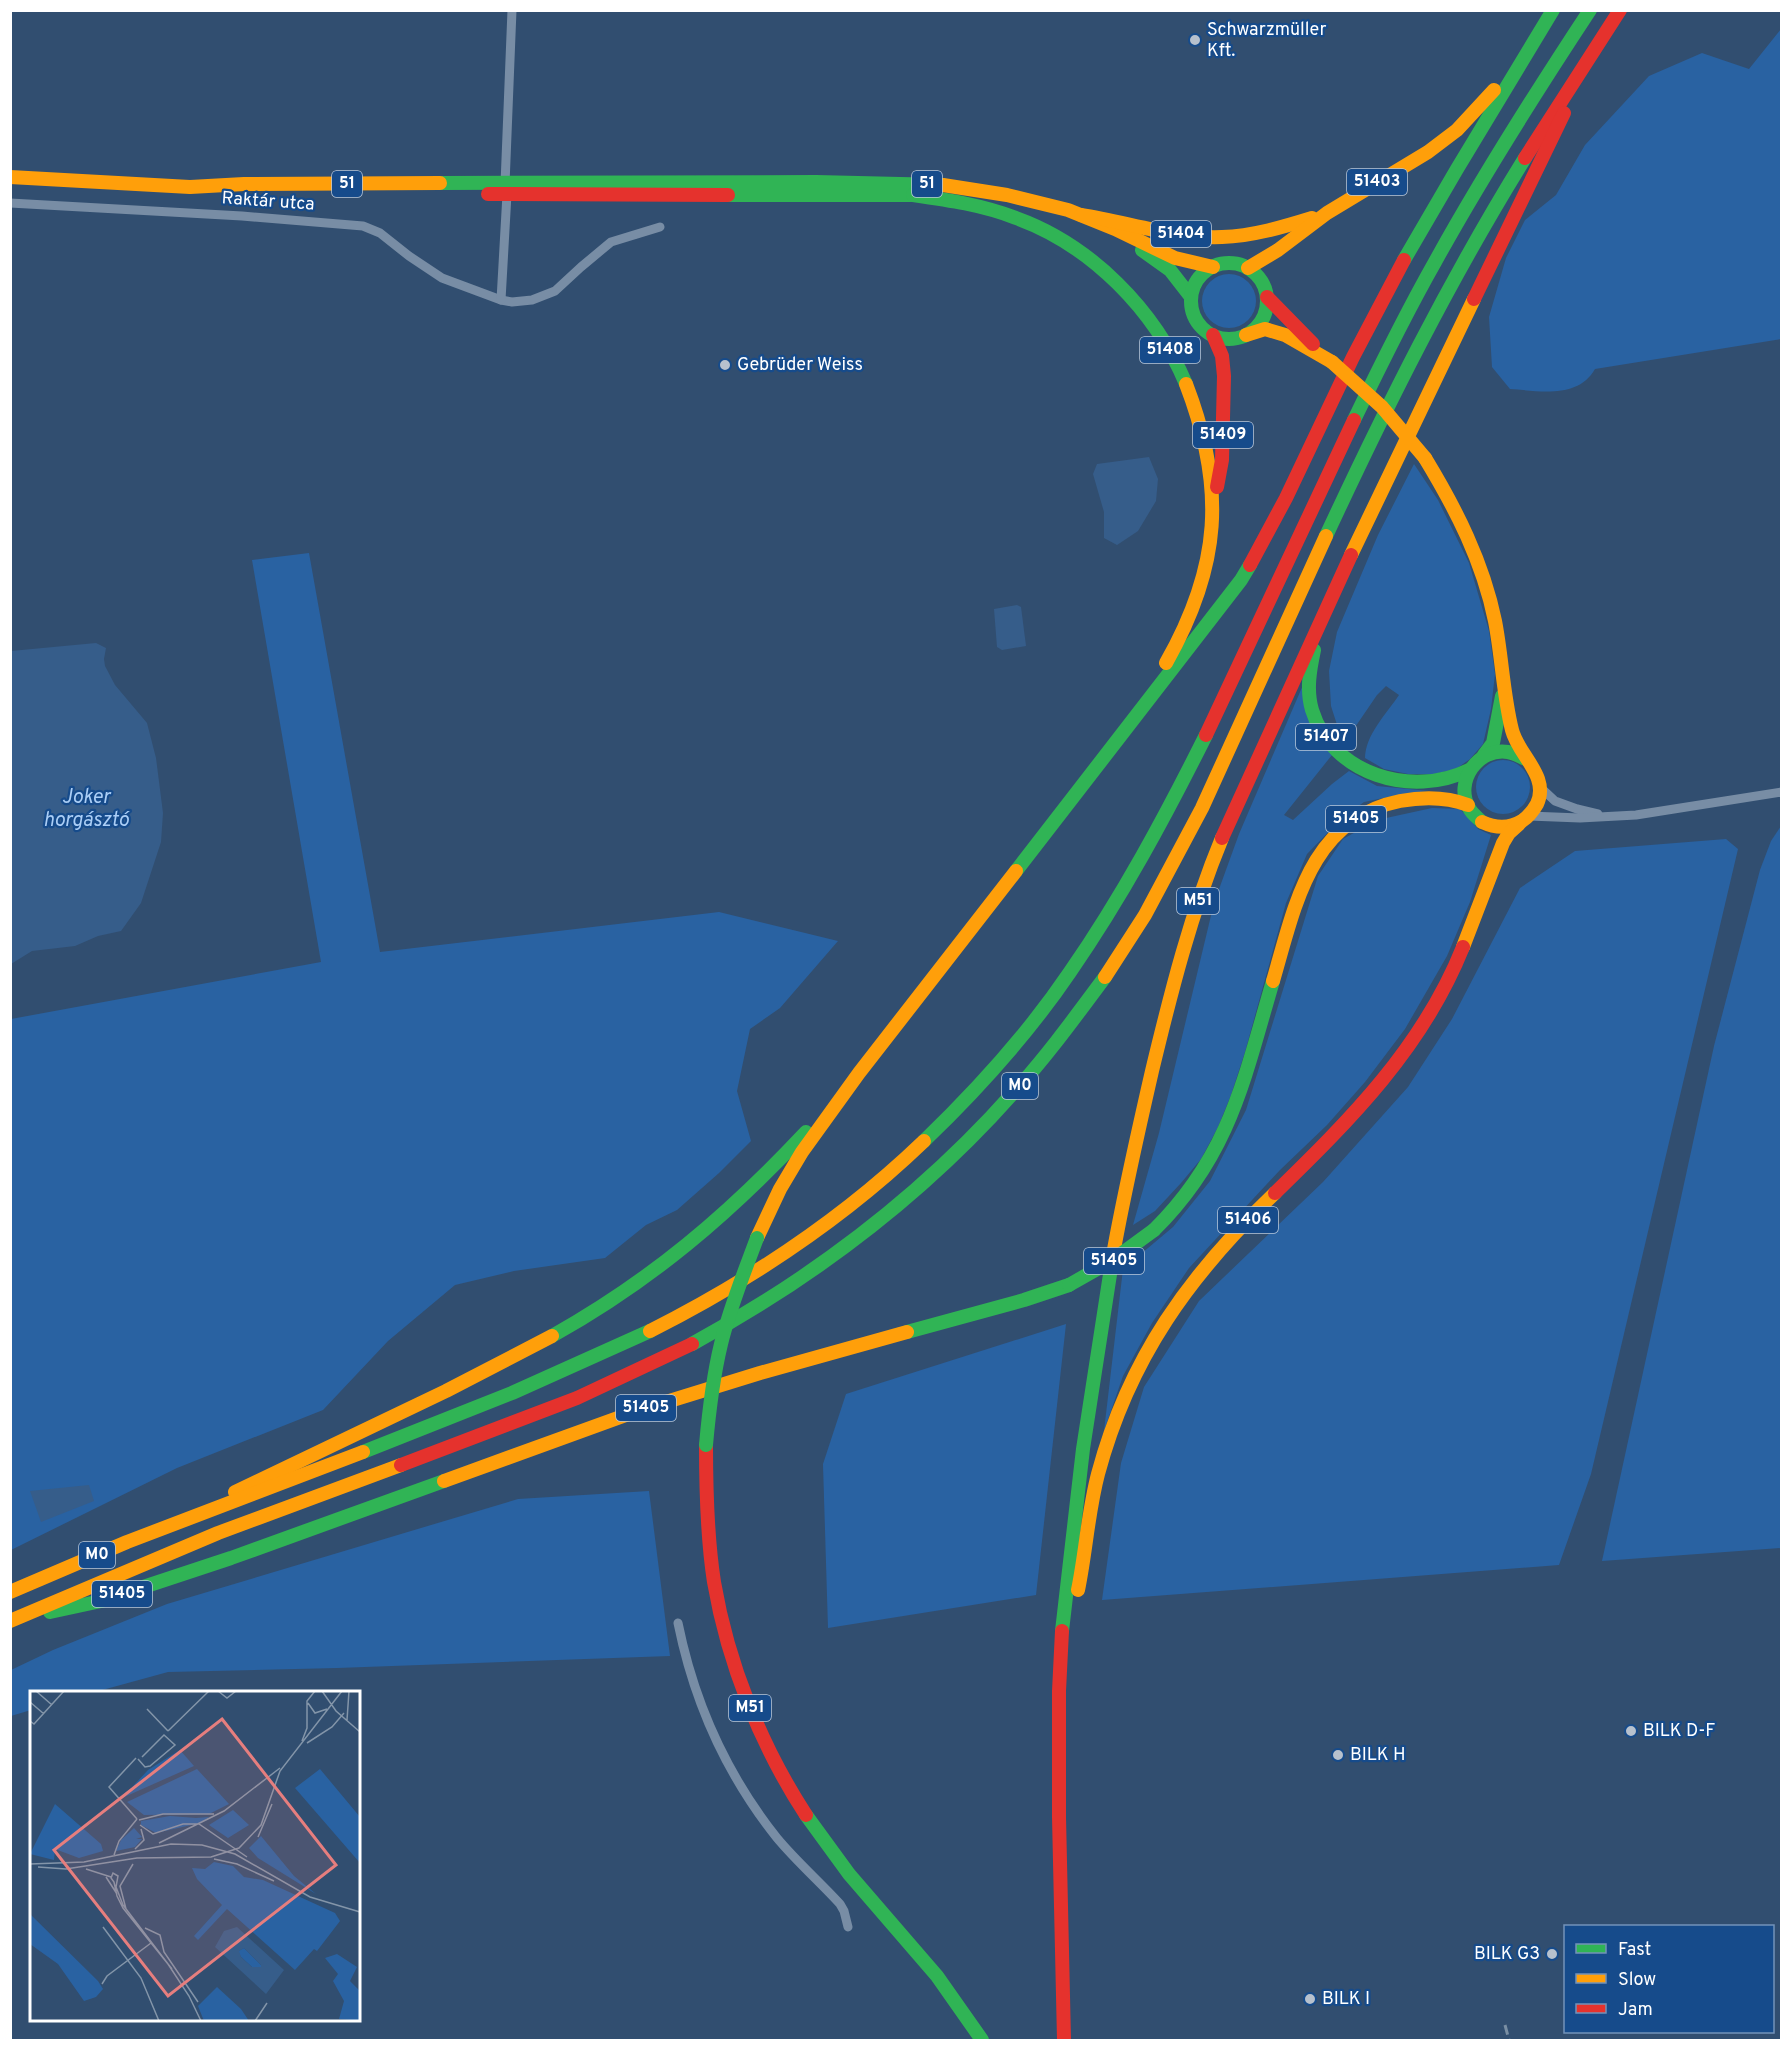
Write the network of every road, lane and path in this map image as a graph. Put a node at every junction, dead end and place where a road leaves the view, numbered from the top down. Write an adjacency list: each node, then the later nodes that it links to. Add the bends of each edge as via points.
1 (512, 10): 8 (street)
2 (1553, 10): 5 (main road)
3 (1590, 10): 35 (main road, M0, via 1432,266 1332,466 1210,728 1137,866 1068,975 973,1092 891,1170 822,1226 729,1288 541,1382)
4 (1620, 10): 6 (main road, M0)
5 (1521, 59): 11 (main road, 51403, via 1457,130); 25 (main road, via 1391,285 1264,544 1216,614)
6 (1575, 77): 23 (main road, via 1561,122); 37 (main road, M0, via 1475,242 1402,378 1179,854 1121,953 1057,1044 996,1113 908,1197 858,1238 746,1315 682,1349 551,1408 245,1523)
7 (10, 177): 8 (main road, 51, via 190,187 244,184)
8 (506, 189): 9 (main road, 51); 12 (main road, 51, via 702,182 912,183 1007,195); 18 (street)
9 (913, 195): 16 (main road, 51, via 968,196 1076,222 1146,252 1169,269); 22 (main road, 51408, via 972,204 1023,220 1085,255 1124,288 1156,328 1191,392 1207,447)
10 (10, 203): 18 (street, Raktár utca, via 363,226 380,233 442,278)
11 (1327, 213): 12 (main road, 51404, via 1259,233 1220,237 1149,229); 15 (main road, 51403)
12 (1081, 215): 14 (main road, 51, via 1175,258)
13 (660, 226): 18 (street, Raktár utca, via 611,242 555,291 532,300)
14 (1213, 267): 15 (main road, 51, via 1231,263); 16 (main road, via 1198,279)
15 (1248, 268): 17 (main road, via 1264,285)
16 (1191, 297): 19 (main road, 51, via 1198,324)
17 (1267, 297): 20 (main road, via 1263,319); 21 (main road)
18 (501, 300)
19 (1212, 335): 20 (main road, via 1224,339); 22 (main road, 51409, via 1222,356 1224,385 1222,460)
20 (1246, 335): 21 (main road, via 1265,329 1285,335)
21 (1332, 362): 24 (main road, bridge, via 1389,412 1425,458 1450,499 1492,607)
22 (1214, 513): 25 (main road, 51408, via 1210,553 1190,618)
23 (1323, 613): 28 (main road, 51407, via 1310,670 1311,705 1332,748 1358,768 1380,778 1439,781); 39 (main road, M51, via 1209,867 1158,1042 1112,1252 1074,1524)
24 (1504, 688): 26 (main road, via 1493,743); 27 (main road, via 1514,739)
25 (1139, 712): 34 (main road)
26 (1484, 755): 27 (main road, via 1504,751); 28 (main road)
27 (1526, 759): 29 (main road, via 1535,770)
28 (1469, 770): 31 (main road, via 1464,786)
29 (1540, 787): 32 (street, via 1555,801); 33 (main road, 51406, via 1538,802)
30 (1782, 792): 32 (street, via 1647,814)
31 (1468, 805): 33 (main road, via 1475,817 1489,825 1508,827); 37 (main road, 51405, bridge, via 1456,800 1393,802 1352,821 1322,850 1293,913 1226,1131 1174,1212 1098,1271 1024,1300 637,1411 101,1601)
32 (1606, 816): 33 (street)
33 (1524, 820): 39 (main road, 51406, via 1506,837 1460,953 1392,1070 1217,1252 1146,1353 1126,1392 1104,1452 1090,1510 1080,1581)
34 (859, 1073): 35 (main road, via 781,1158 707,1229 599,1308 477,1376 257,1479); 41 (main road, M51, bridge, via 780,1189 757,1238 722,1343 706,1445 706,1506 714,1583 731,1657 790,1791 838,1860 930,1967)
35 (184, 1521): 36 (main road, M0)
36 (10, 1592)
37 (10, 1621)
38 (678, 1623): 40 (street, via 693,1685 728,1766 778,1838 840,1904)
39 (1060, 1658): 42 (main road, M51, via 1059,1895)
40 (848, 1928)
41 (982, 2040)
42 (1064, 2040)

